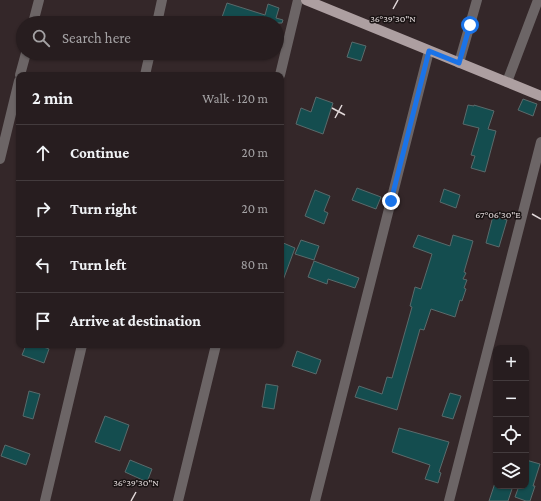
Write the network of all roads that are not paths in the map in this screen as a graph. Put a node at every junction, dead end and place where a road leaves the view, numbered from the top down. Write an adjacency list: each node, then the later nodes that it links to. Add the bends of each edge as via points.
1 (39, 0): 8 (street)
2 (162, 0): 9 (street)
3 (298, 0): 11 (street)
4 (306, 0): 7 (main road)
5 (478, 0): 15 (street)
6 (538, 0): 19 (street)
7 (325, 4): 10 (main road)
8 (35, 16)
9 (159, 16)
10 (429, 51): 15 (main road); 28 (street)
11 (284, 58)
12 (24, 60): 16 (street)
13 (148, 60): 17 (street)
14 (284, 60): 18 (street)
15 (459, 63): 19 (main road)
16 (21, 72)
17 (146, 72)
18 (281, 72)
19 (507, 82): 21 (main road)
20 (16, 93): 23 (street)
21 (541, 96)
22 (541, 142): 29 (street)
23 (0, 159)
24 (81, 348): 26 (street)
25 (215, 348): 27 (street)
26 (45, 501)
27 (178, 501)
28 (315, 501)
29 (449, 501)

